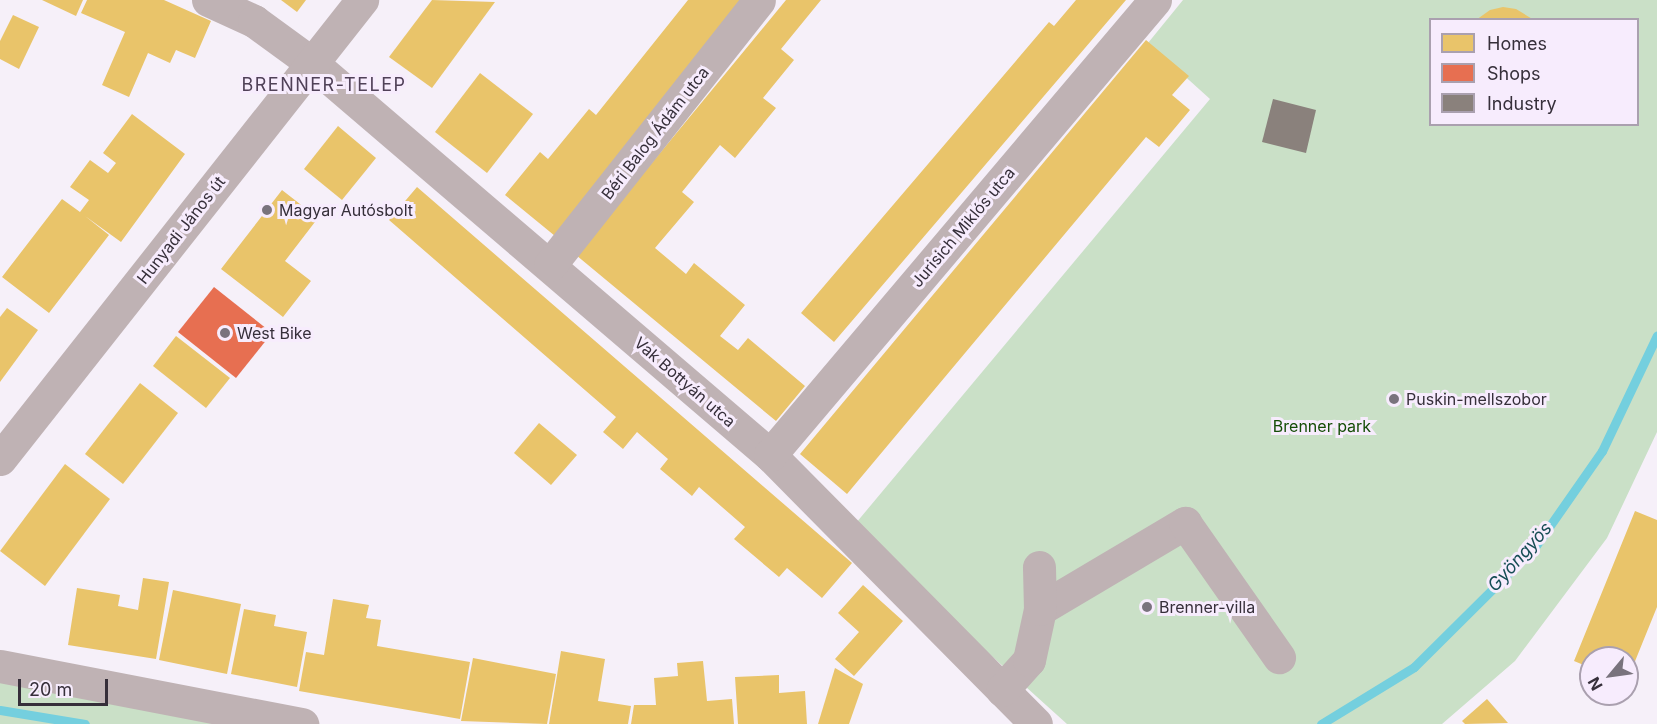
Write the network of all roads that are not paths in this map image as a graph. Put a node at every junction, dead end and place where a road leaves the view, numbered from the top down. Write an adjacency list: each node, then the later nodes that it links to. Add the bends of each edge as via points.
1 (208, 0): 5 (street, Vak Bottyán utca, via 254,21)
2 (362, 0): 5 (street, Hunyadi János út)
3 (759, 0): 6 (street, Béri Balog Ádám utca)
4 (1155, 0): 7 (street, Jurisich Miklós utca)
5 (312, 64): 6 (street, Vak Bottyán utca); 8 (street, Hunyadi János út)
6 (550, 266): 7 (street, Vak Bottyán utca)
7 (770, 454): 13 (street, Vak Bottyán utca)
8 (0, 459)
9 (1039, 567): 10 (street)
10 (1040, 609): 11 (street, via 1185,523); 13 (street, via 1029,660)
11 (1280, 657)
12 (0, 666): 14 (street)
13 (1002, 690): 15 (street, Vak Bottyán utca)
14 (302, 724)
15 (1036, 724)

